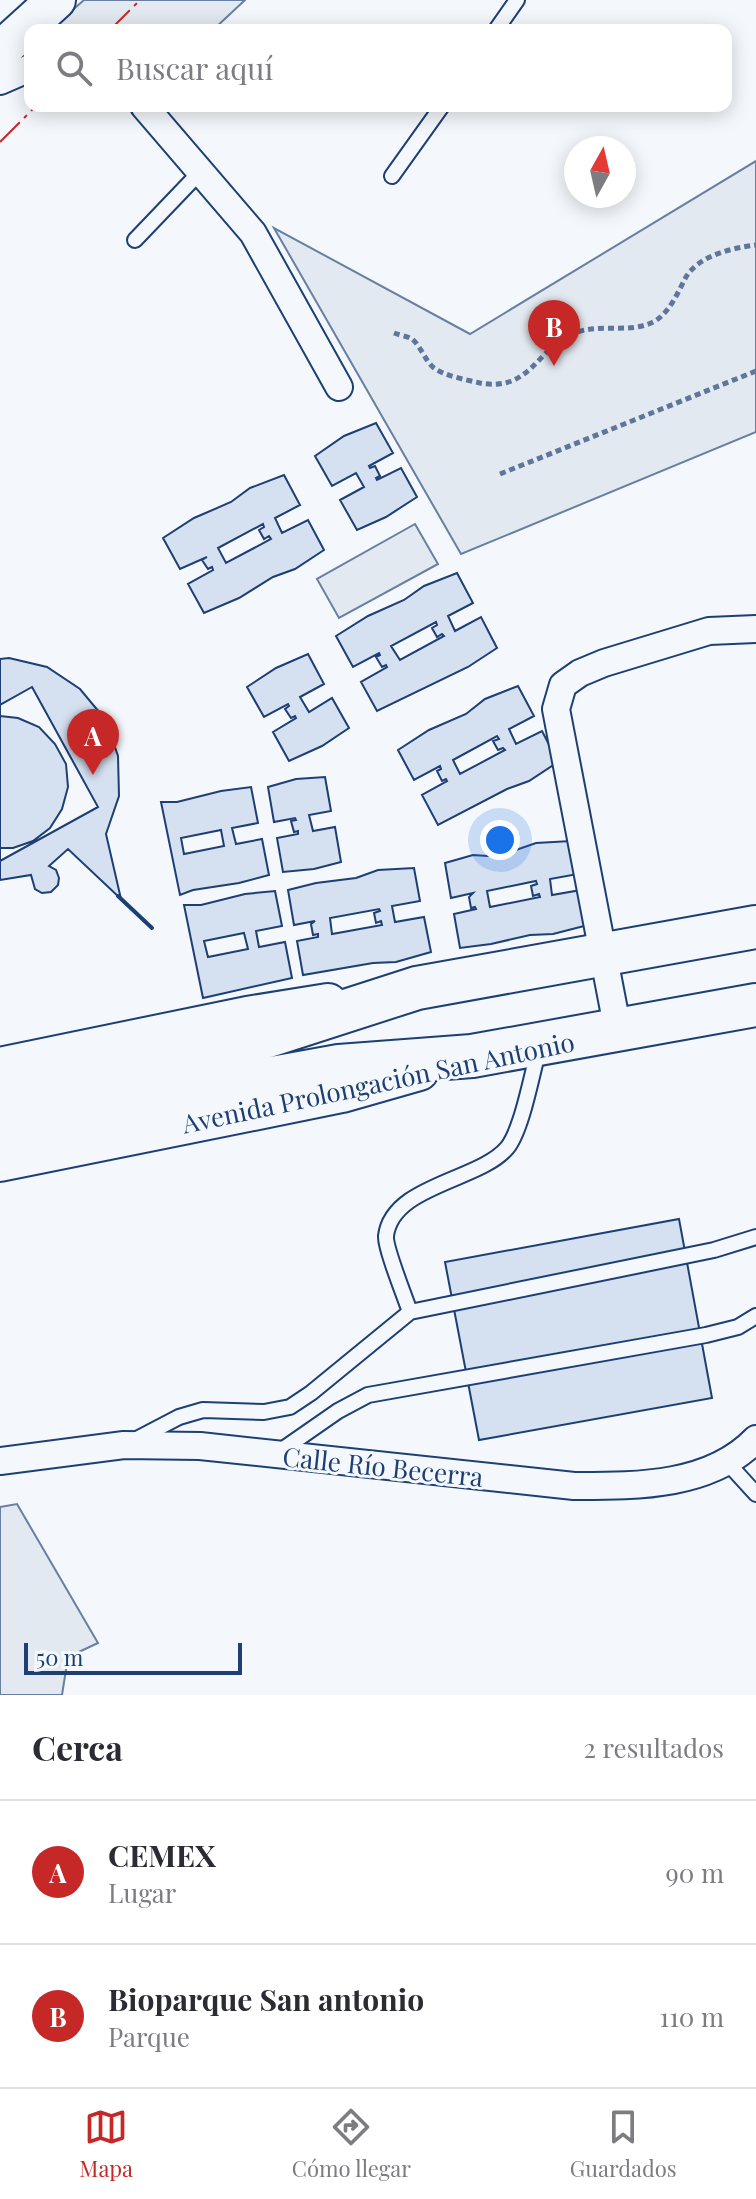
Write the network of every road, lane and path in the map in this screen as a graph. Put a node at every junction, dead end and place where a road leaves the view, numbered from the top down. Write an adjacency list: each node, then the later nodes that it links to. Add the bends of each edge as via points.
1 (56, 0): 3 (street)
2 (517, 0): 4 (lane)
3 (30, 24)
4 (500, 24)
5 (24, 29): 6 (street)
6 (0, 51)
7 (24, 71): 8 (street)
8 (0, 81)
9 (149, 112): 11 (street)
10 (438, 112): 12 (lane)
11 (201, 171): 13 (lane); 17 (street, via 253,233)
12 (392, 176)
13 (135, 240)
14 (756, 245): 15 (path, via 703,260 688,273 658,319 575,332 556,341 527,374 494,384 434,368 412,339)
15 (394, 333)
16 (756, 371): 18 (path)
17 (339, 387)
18 (500, 474)
19 (756, 610): 21 (street)
20 (756, 629): 21 (street)
21 (709, 631): 23 (street, via 604,663 563,685 556,709)
22 (756, 927): 23 (main road)
23 (604, 956): 24 (main road); 26 (street)
24 (417, 988): 29 (street, via 247,1016); 30 (main road, via 268,1036)
25 (756, 1005): 26 (main road, Avenida Prolongación San Antonio)
26 (618, 1031): 27 (main road, Avenida Prolongación San Antonio)
27 (541, 1044): 28 (main road, Avenida Prolongación San Antonio); 34 (lane, via 515,1135 506,1149 409,1201 392,1218 385,1238)
28 (472, 1056): 31 (main road, via 339,1066); 32 (street, Avenida Prolongación San Antonio, via 342,1093)
29 (0, 1067)
30 (0, 1094)
31 (0, 1127)
32 (0, 1162)
33 (756, 1237): 34 (lane)
34 (410, 1312): 37 (lane, via 290,1407 264,1412 203,1410)
35 (756, 1316): 38 (lane, via 706,1335 368,1395)
36 (756, 1439): 39 (street, Calle Río Becerra)
37 (124, 1445): 38 (street, Calle Río Becerra); 40 (street, Calle Río Becerra)
38 (276, 1454): 39 (street, Calle Río Becerra, via 574,1486 636,1486 699,1474)
39 (725, 1460): 41 (lane)
40 (0, 1461)
41 (756, 1494)

